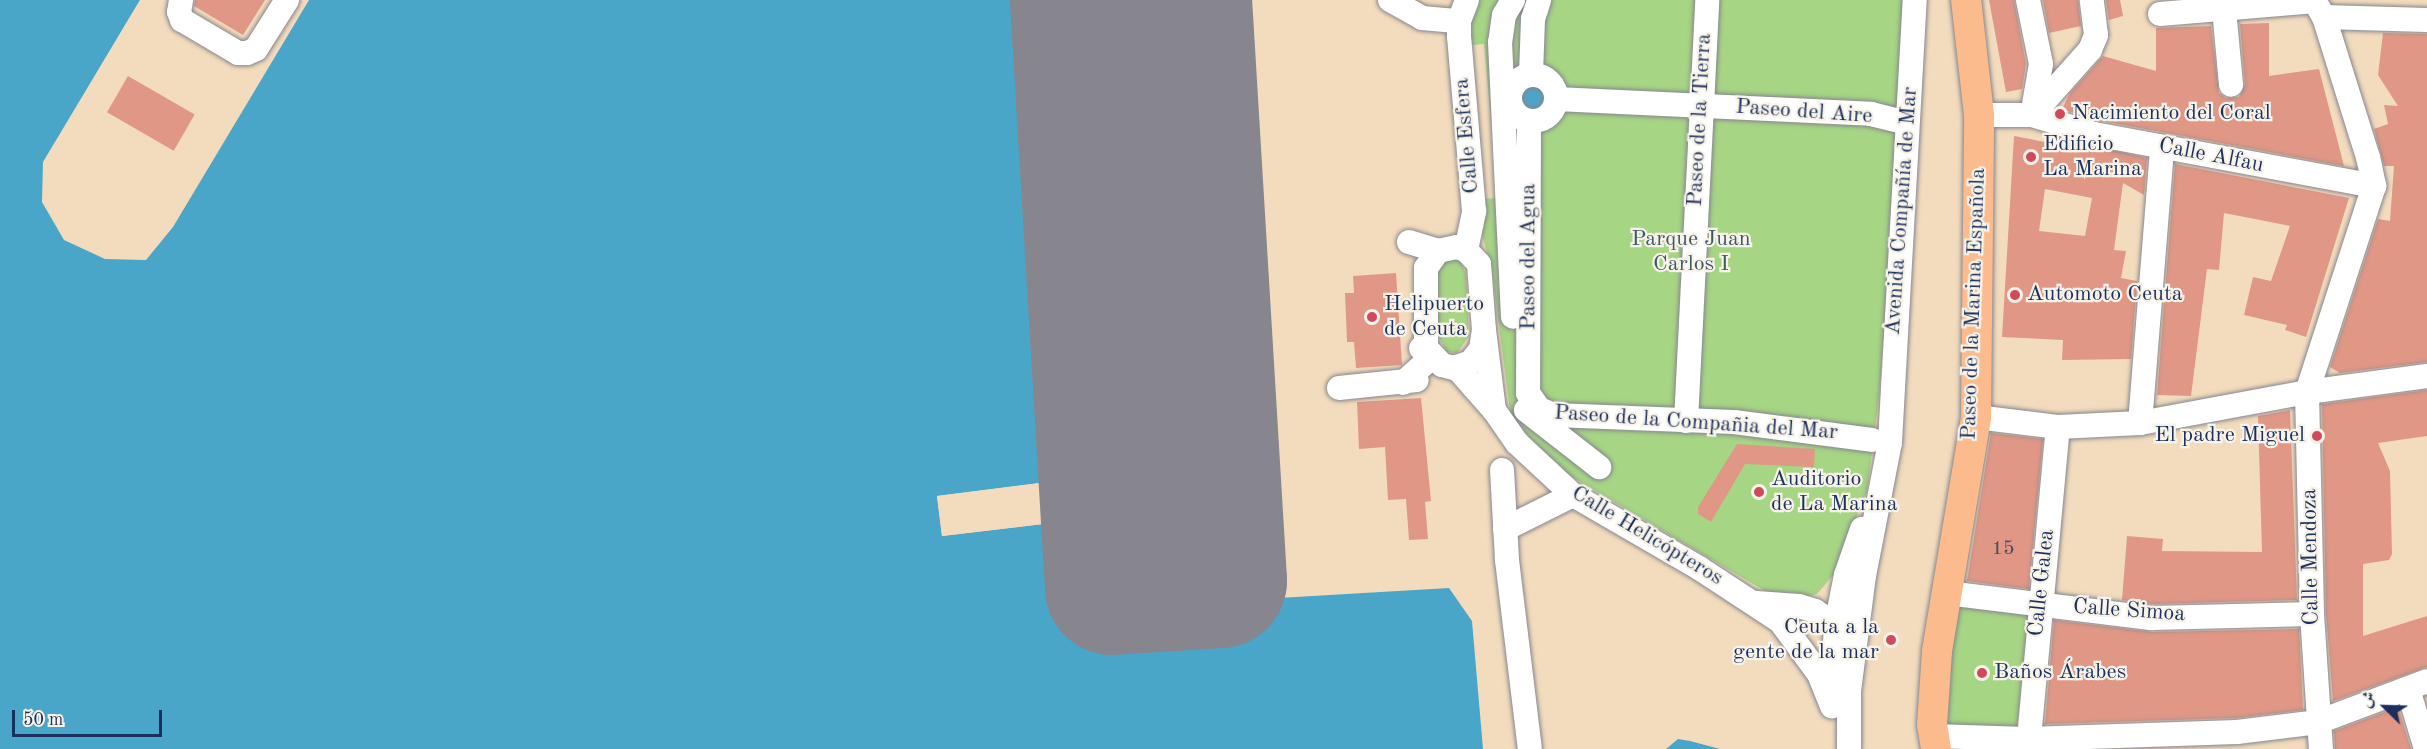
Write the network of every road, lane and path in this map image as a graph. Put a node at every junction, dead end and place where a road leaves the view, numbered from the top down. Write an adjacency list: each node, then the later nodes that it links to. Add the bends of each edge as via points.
1 (181, 0): 2 (street, via 182,20 238,53 247,53 256,49)
2 (287, 0)
3 (1390, 0): 13 (street, Calle Esfera, via 1422,18)
4 (1513, 0): 43 (street, via 1504,15 1500,42 1517,391 1530,415)
5 (1539, 0): 16 (street, via 1532,27)
6 (1707, 0): 19 (street, Paseo de la Tierra)
7 (1915, 0): 23 (street, Avenida Compañía de Mar)
8 (1966, 0): 20 (main road, Paseo de la Marina Española)
9 (2028, 0): 21 (street, via 2041,64 2041,85)
10 (2092, 0): 21 (street, via 2096,35 2090,50)
11 (2318, 6): 12 (street); 15 (street); 25 (street)
12 (2224, 9): 14 (street); 17 (street)
13 (1463, 11): 27 (street, Calle Esfera, via 1474,211)
14 (2160, 14)
15 (2427, 20)
16 (1531, 74): 18 (street, via 1550,81); 22 (street, via 1517,81 1510,94 1513,109)
17 (2231, 85)
18 (1556, 99): 19 (street, Paseo del Aire); 22 (street, via 1548,116)
19 (1699, 106): 23 (street, Paseo del Aire, via 1871,114); 39 (street, Paseo de la Tierra)
20 (1979, 115): 21 (street, Calle Alfau); 38 (main road, Paseo de la Marina Española)
21 (2032, 115): 24 (street, Calle Alfau, via 2094,134)
22 (1529, 121): 36 (street, Paseo del Agua)
23 (1906, 123): 47 (street, Avenida Compañía de Mar, via 1889,422 1880,441)
24 (2162, 147): 25 (street, Calle Alfau); 40 (street)
25 (2374, 186): 35 (street, Calle Mendoza)
26 (1409, 242): 28 (street)
27 (1466, 250): 28 (street, via 1447,248); 29 (street, Calle Helicópteros, via 1479,264)
28 (1432, 260): 30 (street, Calle Helicópteros, via 1410,280 1413,335)
29 (1484, 330): 31 (street, Calle Helicópteros, via 1481,349 1471,362); 37 (street, Calle Helicópteros)
30 (1432, 357): 31 (street, Calle Helicópteros); 33 (street)
31 (1455, 367): 33 (street, via 1437,377); 37 (street, Calle Helicópteros)
32 (2427, 376): 35 (street)
33 (1403, 382): 34 (street)
34 (1339, 388)
35 (2307, 392): 40 (street); 52 (street, Calle Mendoza)
36 (1528, 393): 39 (street, Paseo de la Compañia del Mar, via 1539,409 1554,415)
37 (1494, 410): 45 (street, Calle Helicópteros, via 1517,443)
38 (1976, 417): 41 (street); 48 (main road, Paseo de la Marina Española)
39 (1686, 421): 42 (street, Paseo de la Compañia del Mar, via 1746,423)
40 (2140, 423): 41 (street)
41 (2058, 427): 50 (street, Calle Galea)
42 (1872, 440)
43 (1599, 467)
44 (1502, 470): 46 (street)
45 (1573, 495): 46 (street); 49 (street, Calle Helicópteros)
46 (1505, 530): 61 (street)
47 (1855, 575): 51 (street, via 1829,594); 53 (street); 56 (street, Avenida Compañía de Mar)
48 (1947, 593): 50 (street, Calle Simoa); 59 (main road, Paseo de la Marina Española, via 1936,663)
49 (1756, 603): 51 (street); 54 (street, Calle Helicópteros)
50 (2040, 603): 52 (street, Calle Simoa, via 2152,618); 60 (street, Calle Galea)
51 (1799, 606): 53 (street)
52 (2312, 614): 57 (street, Calle Mendoza)
53 (1836, 625): 54 (street, via 1806,633); 56 (street, Avenida Compañía de Mar)
54 (1787, 627): 56 (street)
55 (2417, 685): 57 (street); 65 (street)
56 (1840, 699): 62 (street, Avenida Compañía de Mar); 63 (street, Avenida Compañía de Mar)
57 (2318, 722): 58 (street); 64 (street, Calle Mendoza)
58 (2238, 740): 60 (street)
59 (1935, 742): 60 (street)
60 (2027, 744)
61 (1530, 749)
62 (1836, 749)
63 (1849, 749)
64 (2321, 749)
65 (2426, 749)

